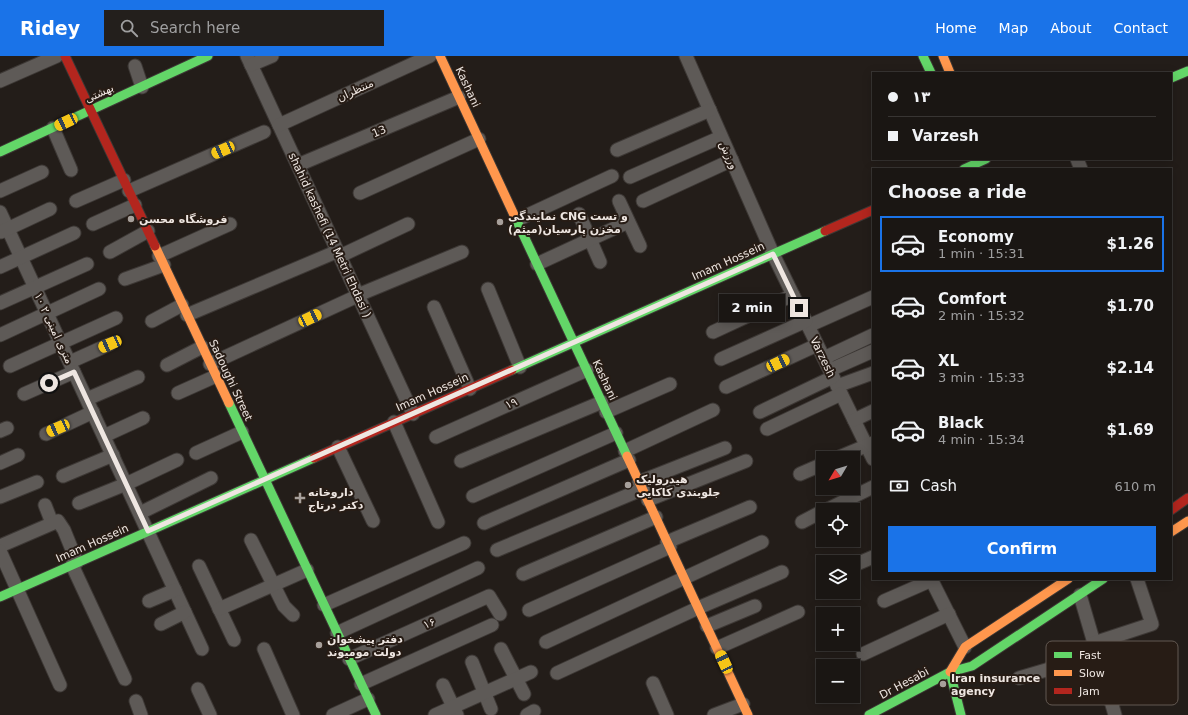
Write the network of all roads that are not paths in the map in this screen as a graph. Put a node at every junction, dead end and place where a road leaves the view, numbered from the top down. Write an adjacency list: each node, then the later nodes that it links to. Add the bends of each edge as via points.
1 (57, 56): 16 (street)
2 (65, 56): 19 (street, Sadoughi Street)
3 (208, 56): 17 (street, بهشتی)
4 (272, 56): 10 (street)
5 (430, 56): 21 (street, منتظران)
6 (440, 56): 18 (street, Kashani)
7 (686, 56): 20 (street, ورزش)
8 (923, 56): 13 (street)
9 (943, 56): 14 (street)
10 (249, 60): 21 (street, shahid kashefi (14 Metri Ehdasi ))
11 (135, 66): 17 (street)
12 (1188, 71): 15 (street)
13 (931, 72)
14 (950, 72)
15 (1172, 78)
16 (0, 81)
17 (142, 87): 19 (street, بهشتی)
18 (459, 97): 25 (street, Kashani); 30 (street, 13)
19 (91, 110): 22 (street, بهشتی); 36 (street, Sadoughi Street)
20 (710, 110): 24 (street, ورزش); 26 (street)
21 (279, 125): 30 (street, shahid kashefi (14 Metri Ehdasi ))
22 (53, 128): 27 (street, بهشتی); 32 (street)
23 (264, 132): 36 (street)
24 (722, 137): 28 (street, ورزش); 35 (street)
25 (479, 139): 38 (street); 47 (street, Kashani)
26 (617, 150)
27 (0, 152)
28 (732, 160): 39 (street); 59 (street, ورزش)
29 (984, 160): 31 (street)
30 (298, 165): 60 (street, shahid kashefi (14 Metri Ehdasi ))
31 (969, 166)
32 (72, 170)
33 (42, 172): 37 (street)
34 (612, 176): 47 (street)
35 (630, 177)
36 (126, 186): 40 (street); 42 (street, Sadoughi Street)
37 (0, 191)
38 (360, 193)
39 (643, 200)
40 (76, 201)
41 (619, 201): 48 (street)
42 (135, 205): 49 (street); 53 (street, Sadoughi Street)
43 (50, 209): 52 (street)
44 (872, 210): 59 (street, Imam Hossein)
45 (0, 212): 52 (street, ۱۰ متری امینی ۲)
46 (579, 214): 55 (street)
47 (517, 220): 65 (street, Kashani)
48 (628, 222): 55 (street); 56 (street)
49 (93, 224)
50 (230, 224): 62 (street)
51 (408, 224): 60 (street)
52 (4, 231): 61 (street, ۱۰ متری امینی ۲)
53 (148, 232): 57 (street); 62 (street, Sadoughi Street)
54 (74, 233): 61 (street)
55 (590, 240): 63 (street); 65 (street)
56 (640, 246)
57 (110, 252)
58 (462, 252): 72 (street)
59 (773, 254): 71 (street, Varzesh); 84 (street, Imam Hossein)
60 (336, 255): 72 (street, shahid kashefi (14 Metri Ehdasi )); 76 (street, via 261,285)
61 (21, 258): 66 (street); 68 (street, ۱۰ متری امینی ۲)
62 (161, 260): 67 (street); 76 (street, Sadoughi Street)
63 (600, 262)
64 (87, 264): 68 (street)
65 (537, 264): 84 (street, Kashani)
66 (0, 267)
67 (125, 279)
68 (35, 287): 74 (street); 77 (street, ۱۰ متری امینی ۲)
69 (488, 288): 94 (street)
70 (99, 289): 77 (street)
71 (793, 295): 80 (street, Varzesh); 81 (street)
72 (355, 297): 91 (street); 112 (street, shahid kashefi (14 Metri Ehdasi ))
73 (872, 298): 80 (street)
74 (0, 303)
75 (434, 307): 103 (street)
76 (185, 310): 79 (street); 88 (street, Sadoughi Street)
77 (47, 313): 82 (street); 85 (street, ۱۰ متری امینی ۲)
78 (116, 318): 85 (street)
79 (152, 321)
80 (807, 324): 87 (street, Varzesh); 90 (street)
81 (712, 332)
82 (0, 335)
83 (872, 336): 99 (street)
84 (574, 342): 94 (street, Imam Hossein); 96 (street, Kashani)
85 (61, 343): 93 (street); 95 (street, ۱۰ متری امینی ۲)
86 (110, 344): 95 (street)
87 (817, 345): 99 (street, Varzesh); 102 (street)
88 (202, 347): 91 (street, Sadoughi Street); 92 (street)
89 (872, 352): 99 (street)
90 (721, 359)
91 (210, 364): 98 (street, Sadoughi Street)
92 (166, 365)
93 (10, 366)
94 (520, 366): 103 (street, Imam Hossein)
95 (72, 367): 105 (street); 106 (street, ۱۰ متری امینی ۲)
96 (587, 370): 107 (street, Kashani); 121 (street, ۱۹)
97 (872, 373): 99 (street)
98 (216, 376): 104 (street); 117 (street, Sadoughi Street)
99 (833, 377): 111 (street); 114 (street, Varzesh); 116 (street)
100 (138, 378): 106 (street)
101 (670, 384): 107 (street)
102 (726, 387)
103 (470, 388): 112 (street, Imam Hossein)
104 (178, 393)
105 (24, 394)
106 (87, 399): 110 (street, ۱۰ متری امینی ۲)
107 (604, 407): 118 (street, Kashani); 132 (street)
108 (713, 410): 130 (street)
109 (872, 411): 114 (street)
110 (93, 412): 119 (street); 120 (street, ۱۰ متری امینی ۲)
111 (760, 412)
112 (413, 414): 115 (street, Imam Hossein)
113 (143, 418): 120 (street)
114 (854, 420): 122 (street, Varzesh)
115 (394, 422): 123 (street, Imam Hossein); 157 (street)
116 (767, 429)
117 (242, 432): 126 (street); 139 (street, Sadoughi Street)
118 (616, 433): 130 (street, Kashani); 144 (street)
119 (46, 434)
120 (104, 436): 129 (street, ۱۰ متری امینی ۲)
121 (436, 437)
122 (870, 444): 125 (street); 127 (street, Varzesh)
123 (338, 447): 139 (street, Imam Hossein); 155 (street)
124 (725, 448): 143 (street)
125 (854, 451)
126 (196, 453)
127 (872, 454)
128 (18, 455): 134 (street)
129 (113, 455): 137 (street); 141 (street, ۱۰ متری امینی ۲)
130 (627, 456): 143 (street, Kashani); 160 (street)
131 (177, 460): 141 (street)
132 (461, 460)
133 (746, 461): 143 (street)
134 (0, 463)
135 (816, 467): 136 (street)
136 (800, 474)
137 (63, 476)
138 (211, 478): 152 (street)
139 (265, 480): 161 (street, Imam Hossein); 175 (street, Sadoughi Street)
140 (37, 482): 145 (street)
141 (126, 484): 147 (street); 152 (street, ۱۰ متری امینی ۲)
142 (872, 487): 148 (street)
143 (643, 490): 154 (street, Kashani); 168 (street)
144 (473, 496)
145 (0, 497)
146 (1188, 498): 151 (street)
147 (79, 503)
148 (840, 503)
149 (44, 505): 159 (street)
150 (750, 507): 166 (street)
151 (1172, 509)
152 (140, 513): 161 (street, ۱۰ متری امینی ۲)
153 (816, 515): 158 (street)
154 (656, 517): 166 (street, Kashani); 177 (street)
155 (373, 521)
156 (1188, 521): 162 (street)
157 (438, 522)
158 (802, 522)
159 (52, 523): 167 (street); 172 (street, via 58,521 64,530)
160 (484, 523)
161 (148, 531): 172 (street, Imam Hossein); 186 (street, ۱۰ متری امینی ۲)
162 (1172, 531)
163 (251, 540): 184 (street)
164 (762, 542): 178 (street)
165 (464, 543): 191 (street)
166 (669, 544): 178 (street, Kashani); 195 (street)
167 (0, 546)
168 (497, 550)
169 (0, 551): 185 (street)
170 (872, 557): 171 (street)
171 (860, 563)
172 (75, 564): 185 (street, Imam Hossein); 223 (street)
173 (199, 566): 194 (street)
174 (478, 568): 204 (street)
175 (307, 570): 184 (street); 191 (street, Sadoughi Street)
176 (782, 572): 193 (street)
177 (523, 574)
178 (684, 578): 193 (street, Kashani); 208 (street)
179 (930, 580): 190 (street)
180 (932, 580): 199 (street)
181 (1066, 580): 209 (street)
182 (1102, 580): 187 (street, Dr Hesabi)
183 (1137, 580): 207 (street, via 1152,624)
184 (273, 585): 194 (street); 200 (street, via 284,606)
185 (17, 589): 188 (street, Imam Hossein); 226 (street)
186 (175, 590): 189 (street); 196 (street, ۱۰ متری امینی ۲)
187 (1080, 595): 206 (street); 219 (street, Dr Hesabi, via 972,666)
188 (0, 597)
189 (149, 601)
190 (884, 601)
191 (324, 605): 204 (street, Sadoughi Street)
192 (755, 606): 203 (street)
193 (698, 608): 203 (street, Kashani); 220 (street)
194 (219, 609): 205 (street)
195 (529, 610)
196 (185, 612): 201 (street); 211 (street, ۱۰ متری امینی ۲)
197 (798, 612): 210 (street)
198 (500, 614): 215 (street, ۱۶, via 489,596)
199 (948, 614): 209 (street); 214 (street)
200 (293, 615)
201 (161, 624)
202 (492, 625): 225 (street)
203 (707, 626): 210 (street, Kashani)
204 (337, 633): 215 (street, Sadoughi Street)
205 (234, 640)
206 (1093, 641)
207 (1113, 641)
208 (546, 642)
209 (965, 647): 219 (street)
210 (717, 648): 234 (street, Kashani)
211 (202, 649)
212 (264, 649): 237 (street)
213 (500, 649): 221 (street)
214 (863, 654)
215 (349, 659): 225 (street, Sadoughi Street)
216 (472, 662): 229 (street)
217 (1046, 668): 222 (street)
218 (531, 672): 221 (street)
219 (950, 672): 243 (street, Dr Hesabi); 244 (street)
220 (557, 673)
221 (516, 678): 229 (street); 230 (street)
222 (1019, 678)
223 (125, 679)
224 (653, 683): 241 (street)
225 (361, 684): 231 (street, Sadoughi Street)
226 (60, 685)
227 (443, 685): 235 (street)
228 (198, 689): 236 (street)
229 (484, 693): 233 (street); 235 (street)
230 (524, 694)
231 (368, 699): 238 (street); 239 (street, Sadoughi Street)
232 (1112, 705): 245 (street)
233 (491, 709)
234 (746, 709): 242 (street)
235 (455, 711): 240 (street)
236 (210, 715)
237 (293, 715)
238 (335, 715)
239 (376, 715)
240 (435, 715)
241 (667, 715)
242 (714, 715)
243 (869, 715)
244 (961, 715)
245 (1115, 715)

